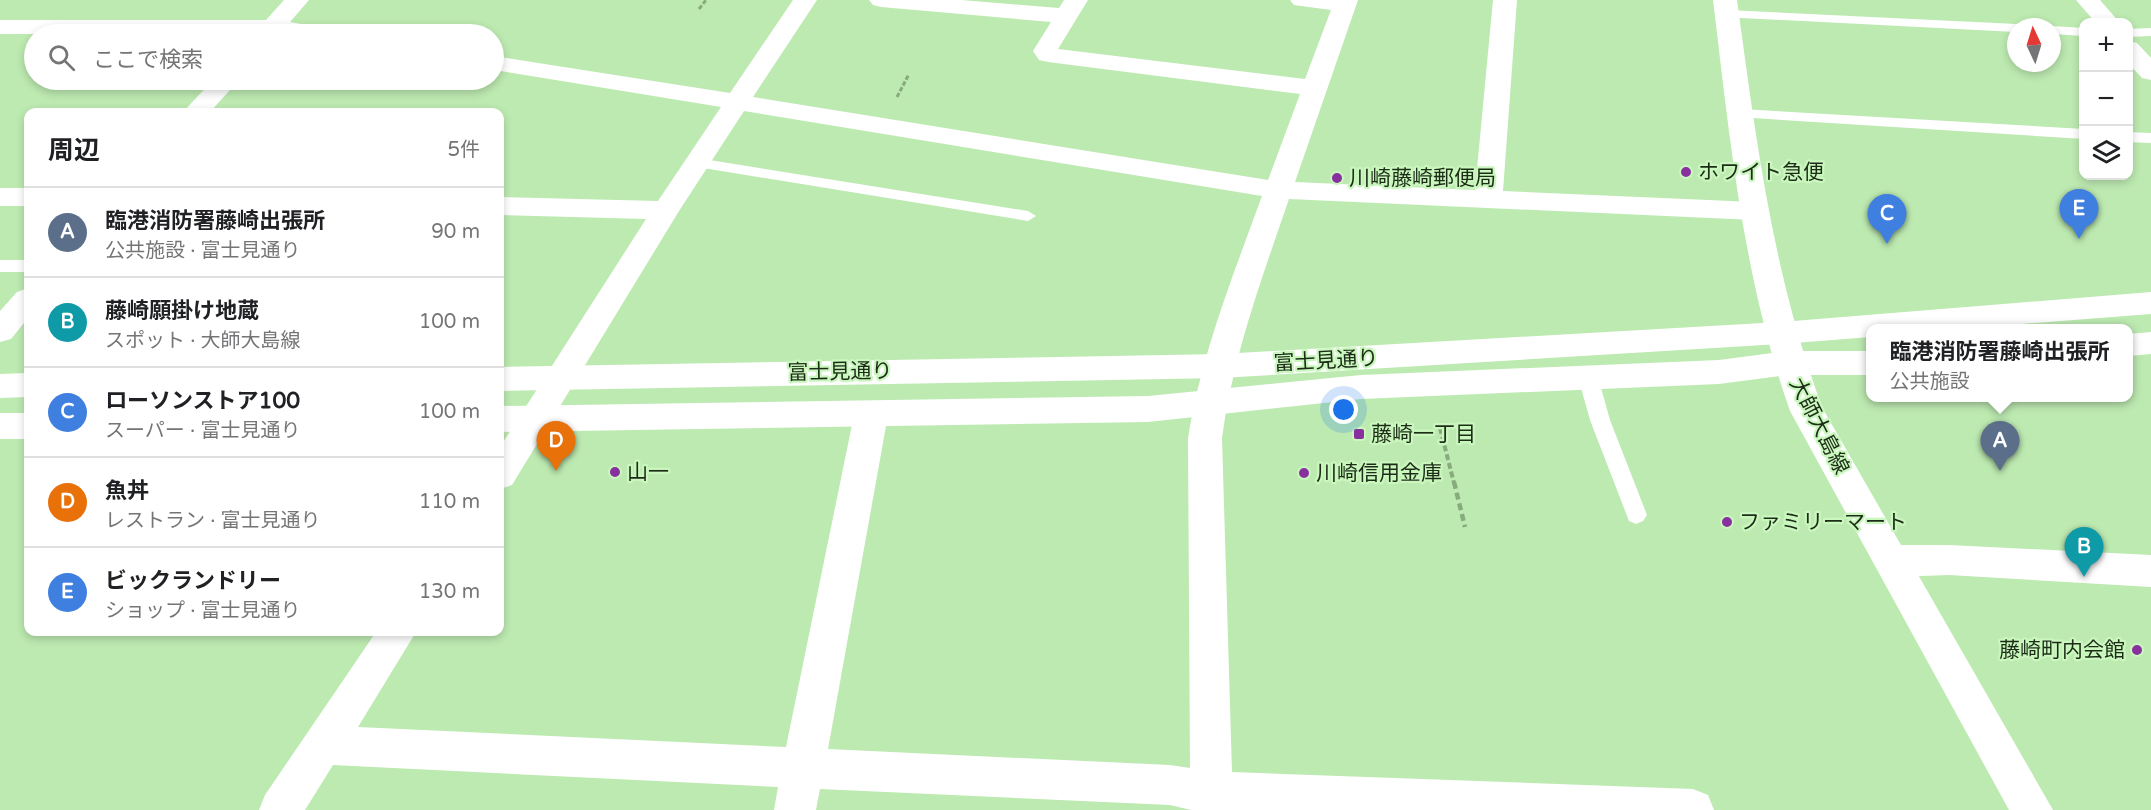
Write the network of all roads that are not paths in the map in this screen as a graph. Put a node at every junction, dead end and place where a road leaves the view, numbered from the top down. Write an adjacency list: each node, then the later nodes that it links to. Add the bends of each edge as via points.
1 (297, 0): 11 (main road)
2 (805, 0): 24 (main road)
3 (881, 0): 9 (main road)
4 (1302, 0): 7 (main road)
5 (1505, 0): 34 (main road)
6 (2088, 0): 10 (main road)
7 (1345, 2): 22 (main road)
8 (1726, 7): 14 (lane); 26 (main road, 大師大島線)
9 (1071, 8): 22 (main road, via 1045,51 1048,54)
10 (2104, 18)
11 (276, 24)
12 (0, 27): 13 (main road)
13 (24, 27)
14 (2007, 27)
15 (2061, 31): 16 (lane)
16 (2079, 32)
17 (2151, 32): 18 (lane)
18 (2133, 33)
19 (2133, 53): 21 (main road)
20 (504, 65): 24 (main road)
21 (2151, 73)
22 (1315, 88): 31 (main road)
23 (217, 90): 25 (main road)
24 (738, 103): 30 (main road); 31 (main road)
25 (200, 108)
26 (1741, 114): 27 (lane); 37 (main road, 大師大島線)
27 (2079, 134)
28 (2133, 137): 29 (lane)
29 (2151, 138)
30 (697, 163): 36 (main road); 38 (lane)
31 (1279, 190): 34 (main road); 48 (main road, via 1230,326)
32 (0, 197): 33 (main road)
33 (24, 197)
34 (1488, 200): 37 (main road)
35 (504, 207): 36 (main road)
36 (666, 210): 49 (main road)
37 (1754, 212): 46 (main road, 大師大島線, via 1766,283)
38 (1028, 216)
39 (0, 266): 40 (lane)
40 (24, 266)
41 (2151, 303): 42 (main road, 富士見通り)
42 (1980, 324)
43 (1866, 338): 46 (main road, 富士見通り)
44 (2151, 343): 45 (main road)
45 (2133, 345)
46 (1784, 348): 47 (main road, 富士見通り); 48 (main road, 富士見通り); 50 (main road, 富士見通り, via 1719,372); 62 (main road, 大師大島線, via 1807,411)
47 (1866, 362)
48 (1221, 366): 49 (main road, 富士見通り); 54 (main road)
49 (561, 376): 51 (main road, 富士見通り); 57 (main road)
50 (1588, 377): 54 (main road, 富士見通り, via 1361,387); 61 (lane)
51 (504, 379)
52 (0, 386): 53 (main road)
53 (24, 386)
54 (1210, 404): 55 (main road, 富士見通り); 67 (main road, via 1205,438)
55 (871, 415): 57 (main road, 富士見通り); 66 (main road)
56 (504, 419): 57 (main road, 富士見通り)
57 (534, 419): 60 (main road)
58 (0, 426): 59 (main road)
59 (24, 426)
60 (504, 468)
61 (1636, 515)
62 (1893, 561): 63 (main road, via 1949,560); 71 (main road, 大師大島線)
63 (2151, 571)
64 (394, 636): 65 (main road)
65 (322, 745): 66 (main road); 68 (main road)
66 (804, 767): 67 (main road, via 1170,785); 69 (main road)
67 (1212, 801): 70 (main road)
68 (280, 810)
69 (795, 810)
70 (1693, 810)
71 (2032, 810)

